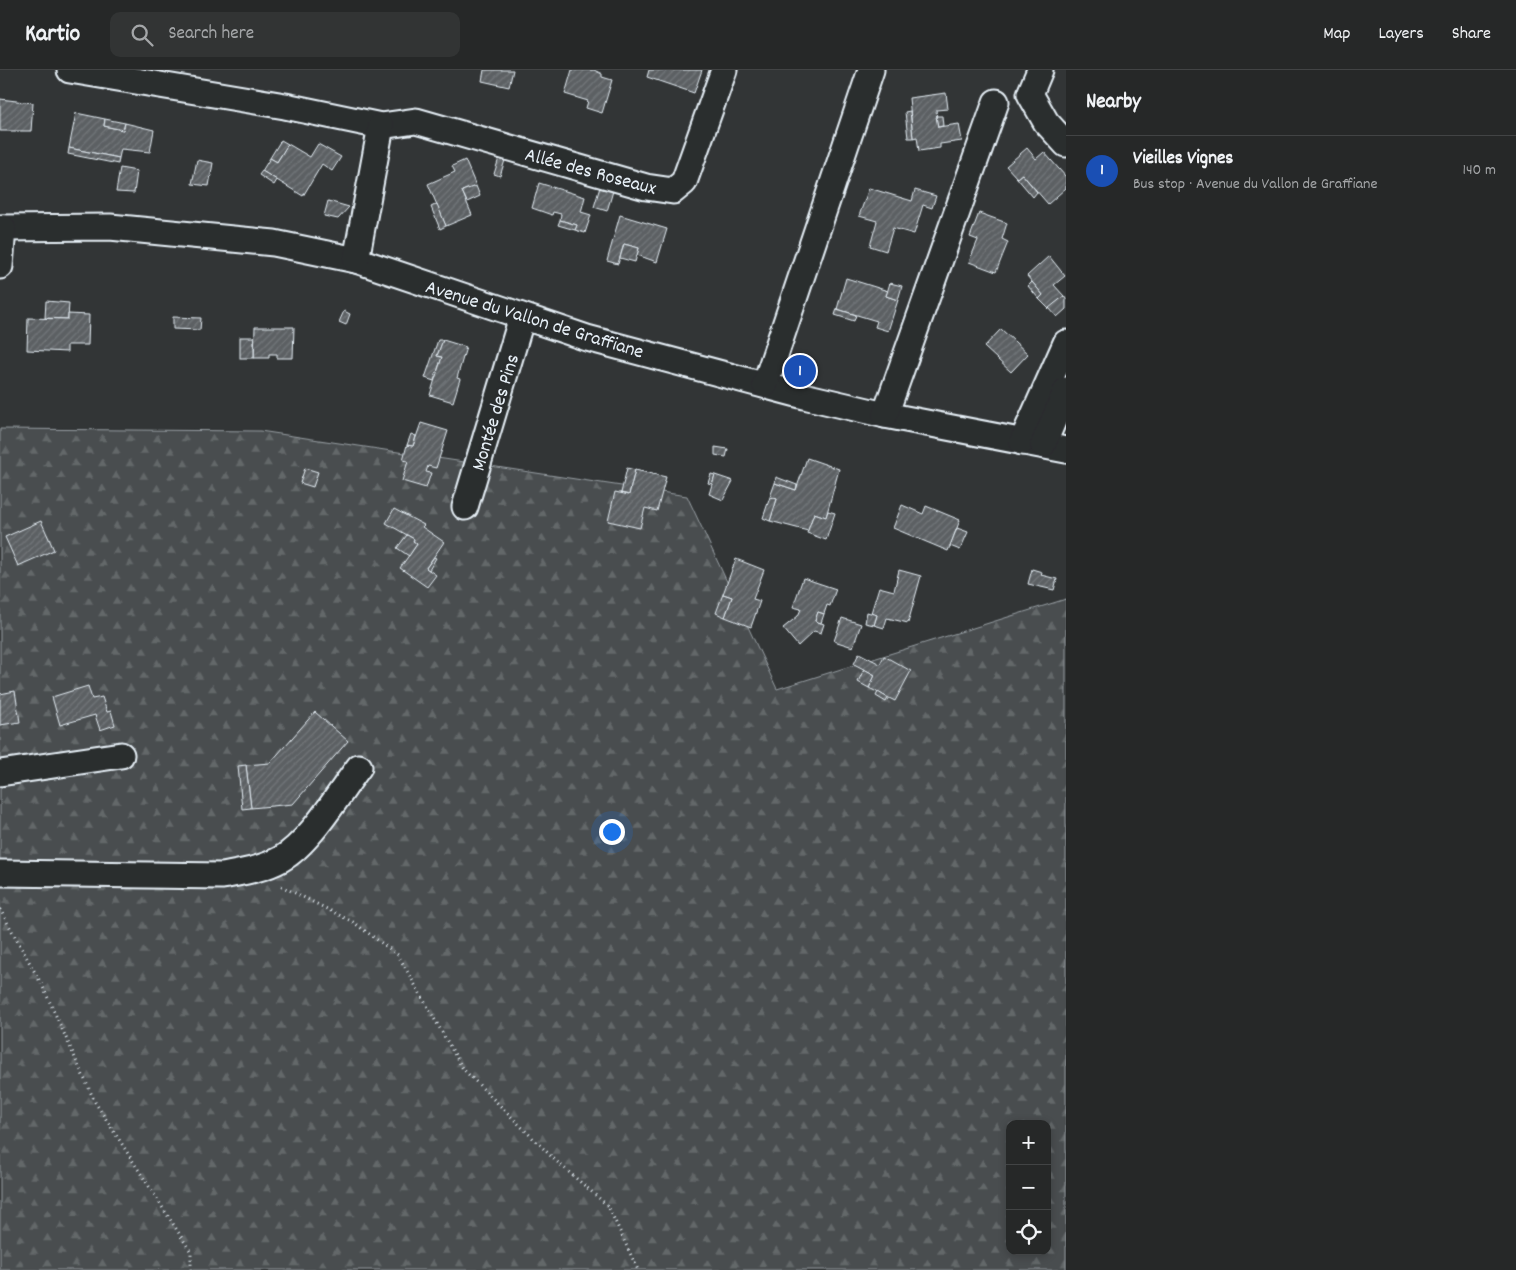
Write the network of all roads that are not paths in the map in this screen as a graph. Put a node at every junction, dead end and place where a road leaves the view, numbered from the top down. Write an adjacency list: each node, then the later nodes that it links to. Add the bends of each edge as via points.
1 (70, 70): 6 (street, Allée des Roseaux, via 285,106)
2 (724, 70): 6 (street, Allée des Roseaux, via 684,182 673,191 646,187 416,121)
3 (871, 70): 13 (street)
4 (1040, 70): 7 (street, via 1030,94 1046,122)
5 (996, 102): 15 (street)
6 (381, 126): 9 (street)
7 (1066, 144)
8 (2, 228): 9 (street, Avenue du Vallon de Graffiane, via 110,227 170,231 274,243); 10 (street)
9 (356, 260): 11 (street, Avenue du Vallon de Graffiane)
10 (0, 266)
11 (522, 318): 13 (street, Avenue du Vallon de Graffiane); 17 (street, Montée des Pins)
12 (1066, 344): 16 (street)
13 (765, 385): 15 (street, Avenue du Vallon de Graffiane)
14 (1066, 390): 16 (street)
15 (885, 415): 16 (street, Avenue du Vallon de Graffiane)
16 (1044, 446)
17 (465, 508)
18 (121, 755): 20 (street)
19 (359, 767): 21 (street, via 303,842 282,859 249,870 222,876)
20 (0, 773)
21 (0, 873)

